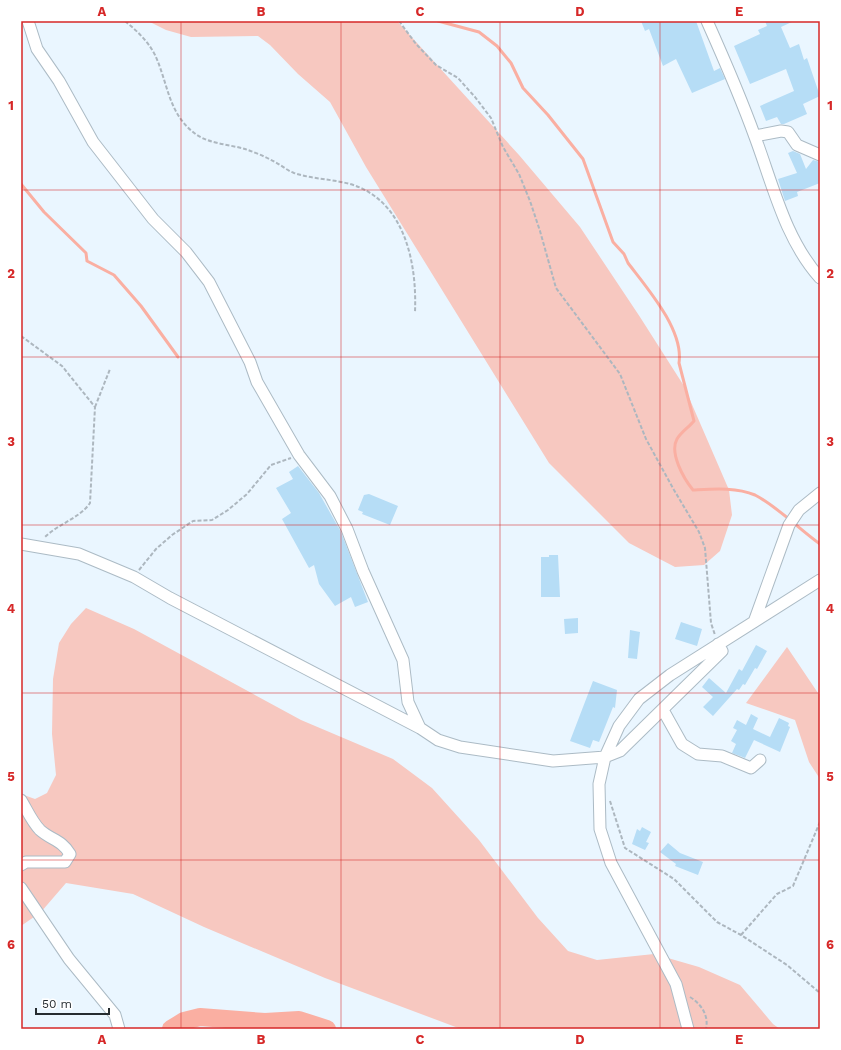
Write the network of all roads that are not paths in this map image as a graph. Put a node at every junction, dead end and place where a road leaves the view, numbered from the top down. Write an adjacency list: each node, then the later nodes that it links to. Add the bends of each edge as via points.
1 (28, 21): 12 (street, via 37,49 59,81 93,142 153,219 186,252 209,282 250,362 257,382 300,455 330,496 347,529 403,660 408,702)
2 (707, 21): 3 (street)
3 (755, 136): 4 (street, via 788,132 798,145); 5 (street, via 783,216 808,264)
4 (820, 155)
5 (820, 278)
6 (820, 493): 9 (street, via 799,510 789,525)
7 (21, 544): 12 (street, via 79,554 134,577)
8 (820, 580): 9 (street)
9 (754, 622): 10 (street)
10 (718, 644): 11 (street, via 722,651); 13 (street, via 639,699 619,726)
11 (662, 710): 13 (street, via 620,752); 14 (street, via 682,744 698,754 722,756 751,768)
12 (420, 728): 13 (street, via 438,740 460,747 553,761)
13 (605, 757): 19 (street, via 599,796 600,830 611,863 676,984)
14 (760, 760)
15 (21, 800): 16 (street, via 41,830 65,845 70,854 65,862 26,862)
16 (21, 865)
17 (21, 888): 18 (street, via 69,959 115,1015)
18 (119, 1029)
19 (688, 1029)

